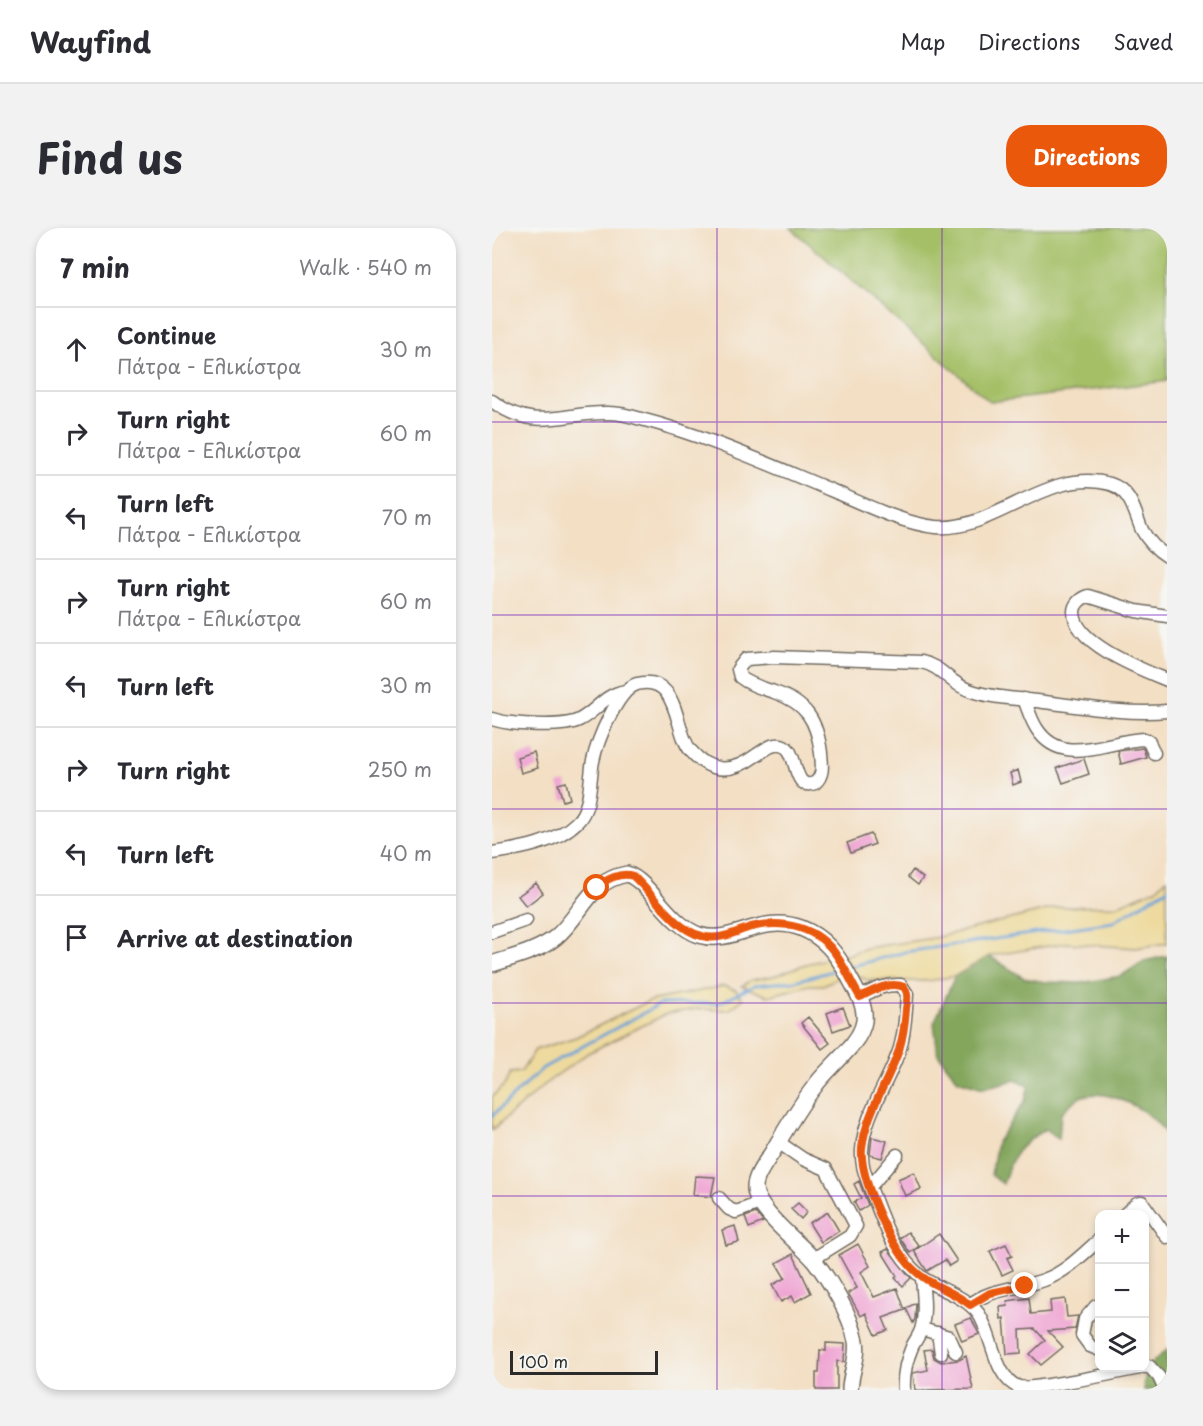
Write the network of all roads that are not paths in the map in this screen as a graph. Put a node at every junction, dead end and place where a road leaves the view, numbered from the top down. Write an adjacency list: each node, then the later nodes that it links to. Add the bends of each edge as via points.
1 (492, 401): 2 (street, via 536,420 611,413 644,419 730,448 921,525 951,527 973,522 1044,490 1072,483 1110,484 1129,497 1146,537)
2 (1167, 556)
3 (1167, 616): 4 (street, via 1089,596 1078,601 1074,613 1082,631 1114,657)
4 (1167, 680)
5 (626, 691): 6 (street, via 647,683 666,692 679,718 685,743 716,768 737,768 768,747 781,745 790,752 801,781 811,784 820,778 822,763 819,737 811,718 798,704 740,677 738,669 746,659 921,662 939,668 970,690); 8 (street, via 611,695 570,723 519,725); 10 (street, via 597,747 587,804 578,820 545,841)
6 (1024, 699): 7 (street); 9 (street, via 1035,727 1060,749 1076,751 1144,739)
7 (1167, 711)
8 (492, 719)
9 (1154, 753)
10 (492, 853)
11 (526, 920): 12 (street)
12 (492, 932)
13 (492, 964): 14 (main road, via 554,939 597,888 627,874 682,926 701,936 726,936 761,925 787,924 814,934 836,954)
14 (860, 997): 15 (main road, via 864,1018 861,1032 816,1083); 17 (street, via 893,985 901,985 907,994 900,1048 864,1132 862,1164)
15 (778, 1142): 19 (main road, via 756,1182); 25 (street, via 826,1169 856,1226 850,1236)
16 (897, 1155): 17 (street)
17 (870, 1187): 26 (street, via 889,1235 900,1254)
18 (719, 1198): 19 (street, via 736,1212)
19 (760, 1203): 25 (main road)
20 (1130, 1210): 21 (street, via 1142,1202)
21 (1148, 1210)
22 (1149, 1212): 23 (street)
23 (1167, 1236)
24 (1095, 1244): 27 (street, via 1054,1275 990,1293)
25 (813, 1259): 36 (main road, via 851,1325 856,1347)
26 (922, 1277): 27 (street); 29 (street)
27 (970, 1305): 35 (street, via 986,1326 1000,1366 1019,1387)
28 (1095, 1307): 31 (street, via 1086,1319 1082,1335)
29 (922, 1329): 30 (street); 37 (street, via 903,1376)
30 (938, 1334): 32 (street, via 949,1337); 33 (street)
31 (1095, 1348)
32 (956, 1352)
33 (941, 1353)
34 (1149, 1370): 38 (street, via 1159,1377)
35 (1112, 1372)
36 (850, 1390)
37 (904, 1390)
38 (1165, 1390)

